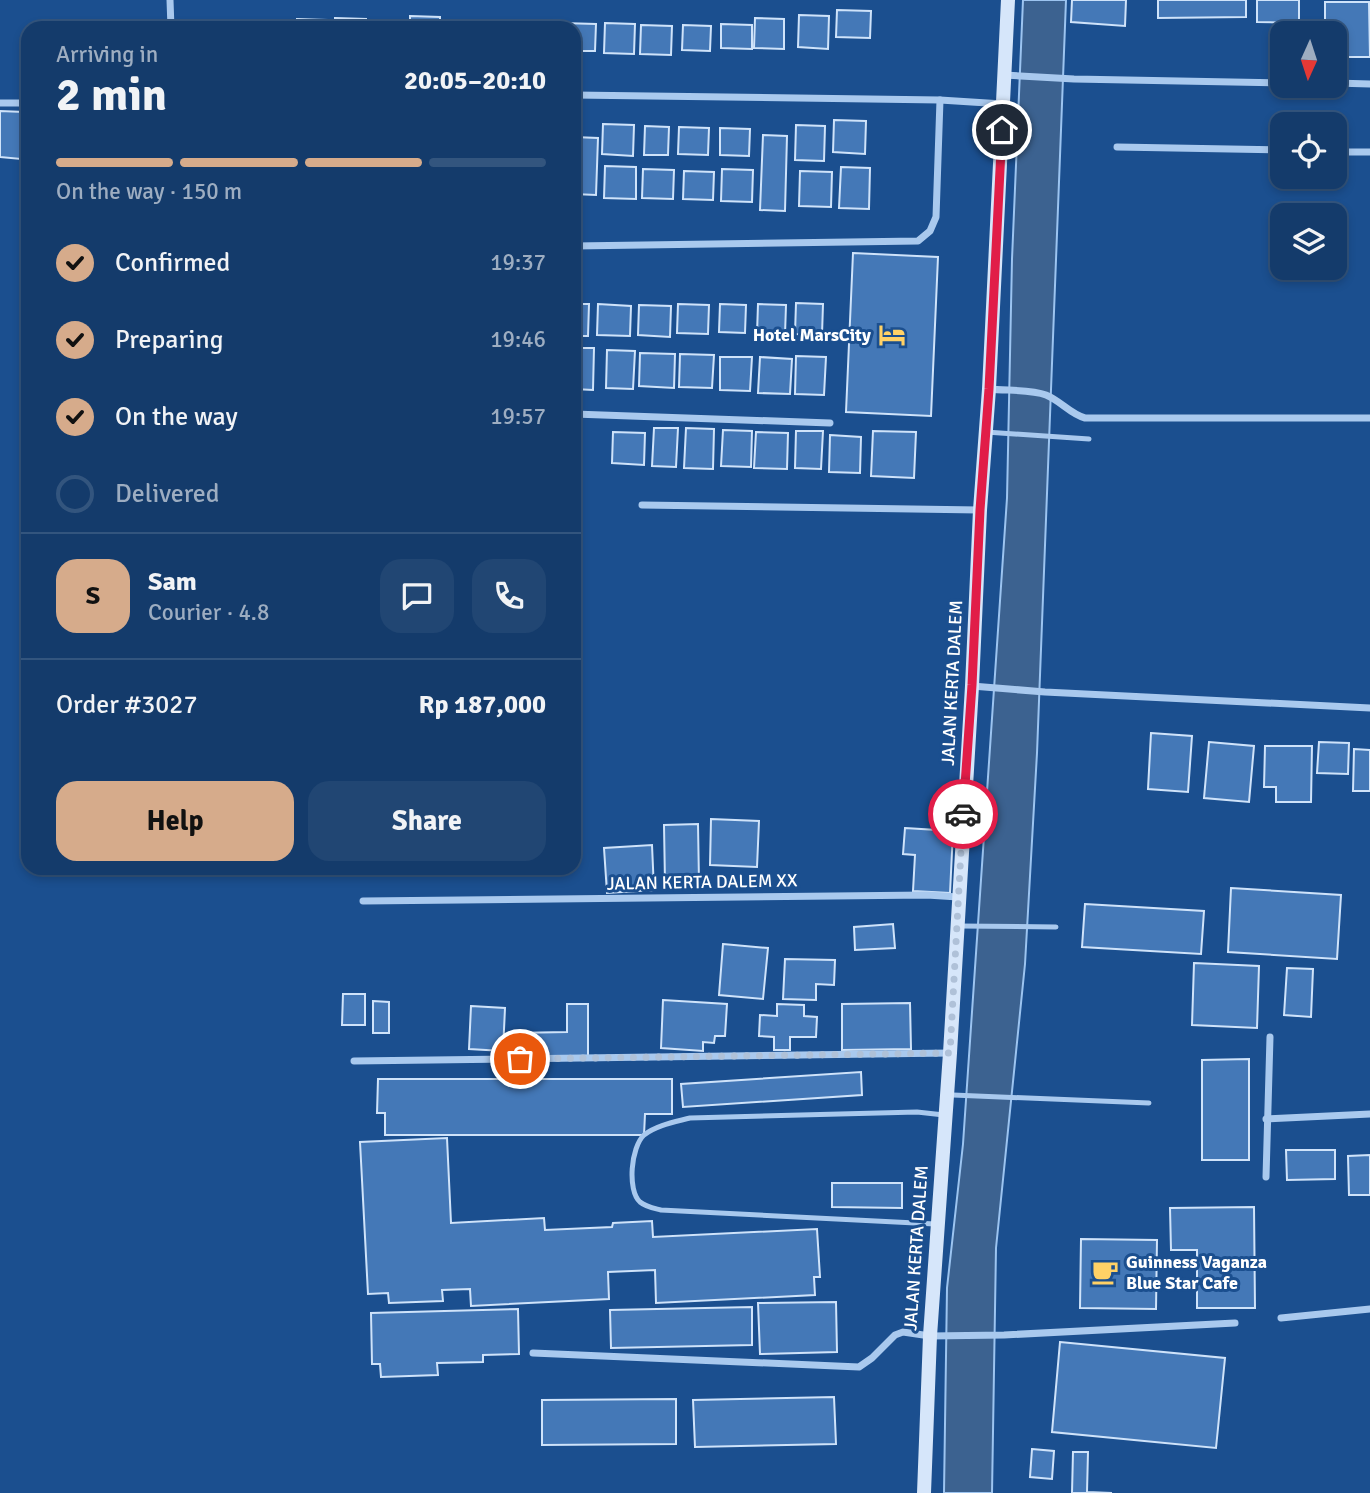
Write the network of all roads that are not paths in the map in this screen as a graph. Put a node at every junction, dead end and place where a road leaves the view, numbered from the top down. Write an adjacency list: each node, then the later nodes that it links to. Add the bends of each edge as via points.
1 (170, 0): 3 (street)
2 (1008, 0): 4 (street, JALAN KERTA DALEM)
3 (171, 21)
4 (1008, 75): 5 (street); 12 (street, JALAN KERTA DALEM)
5 (1270, 83)
6 (1348, 83): 7 (street)
7 (1370, 84)
8 (581, 95): 9 (street)
9 (940, 100): 12 (street); 17 (street, via 936,218 918,241)
10 (0, 103): 11 (street)
11 (21, 103)
12 (1003, 104): 18 (street, JALAN KERTA DALEM)
13 (1117, 147): 14 (street)
14 (1270, 150)
15 (1347, 152): 16 (street)
16 (1370, 152)
17 (581, 246)
18 (996, 390): 20 (street, via 1045,395 1086,418); 22 (street, JALAN KERTA DALEM)
19 (581, 414): 21 (street)
20 (1370, 418)
21 (830, 423)
22 (986, 432): 23 (lane); 25 (street, JALAN KERTA DALEM)
23 (1089, 439)
24 (642, 505): 25 (street)
25 (980, 510): 26 (street, JALAN KERTA DALEM)
26 (972, 685): 27 (street); 28 (street, JALAN KERTA DALEM)
27 (1370, 708)
28 (958, 897): 29 (street, JALAN KERTA DALEM XX); 30 (street, JALAN KERTA DALEM)
29 (363, 901)
30 (956, 926): 31 (lane); 33 (street, JALAN KERTA DALEM)
31 (1056, 927)
32 (1270, 1037): 39 (street)
33 (950, 1053): 34 (street); 38 (street, JALAN KERTA DALEM)
34 (354, 1061)
35 (953, 1094): 36 (lane)
36 (1149, 1103)
37 (1370, 1114): 39 (street)
38 (944, 1115): 41 (street, JALAN KERTA DALEM); 41 (lane, via 690,1118 642,1136 632,1164 638,1200 661,1210)
39 (1266, 1119): 40 (street)
40 (1266, 1177)
41 (938, 1224): 45 (street, JALAN KERTA DALEM)
42 (1370, 1309): 43 (street)
43 (1281, 1318)
44 (1235, 1323): 45 (street)
45 (936, 1336): 46 (street, via 899,1333 859,1367); 47 (street, JALAN KERTA DALEM)
46 (533, 1353)
47 (924, 1493)

